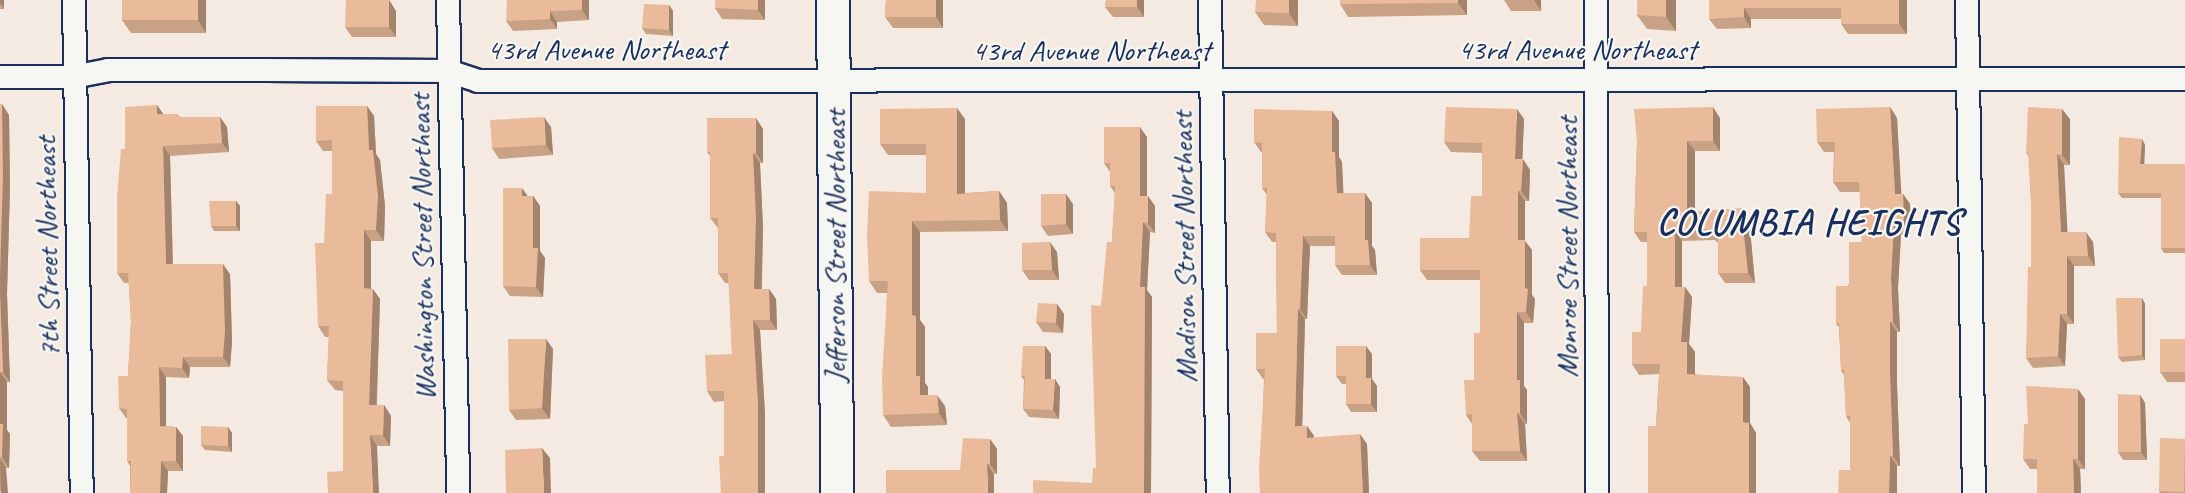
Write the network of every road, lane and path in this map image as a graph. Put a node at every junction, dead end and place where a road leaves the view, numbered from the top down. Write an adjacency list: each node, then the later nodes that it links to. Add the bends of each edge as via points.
1 (74, 0): 9 (street, 7th Street Northeast)
2 (448, 0): 7 (street, Washington Street Northeast)
3 (833, 0): 13 (street, Jefferson Street Northeast)
4 (1210, 0): 14 (street, Madison Street Northeast)
5 (1596, 0): 10 (street, Monroe Street Northeast)
6 (1967, 0): 11 (street)
7 (448, 70): 9 (street, 43rd Avenue Northeast, via 108,70); 13 (street, 43rd Avenue Northeast, via 478,81); 16 (street, Washington Street Northeast)
8 (0, 77): 9 (street, 43rd Avenue Northeast)
9 (73, 77): 15 (street, 7th Street Northeast)
10 (1597, 79): 11 (street, 43rd Avenue Northeast); 14 (street, 43rd Avenue Northeast); 19 (street, Monroe Street Northeast)
11 (1966, 79): 12 (street, 43rd Avenue Northeast); 20 (street)
12 (2185, 79)
13 (834, 80): 14 (street, 43rd Avenue Northeast); 17 (street, Jefferson Street Northeast)
14 (1212, 80): 18 (street, Madison Street Northeast)
15 (82, 493)
16 (458, 493)
17 (837, 493)
18 (1218, 493)
19 (1597, 493)
20 (1974, 493)

